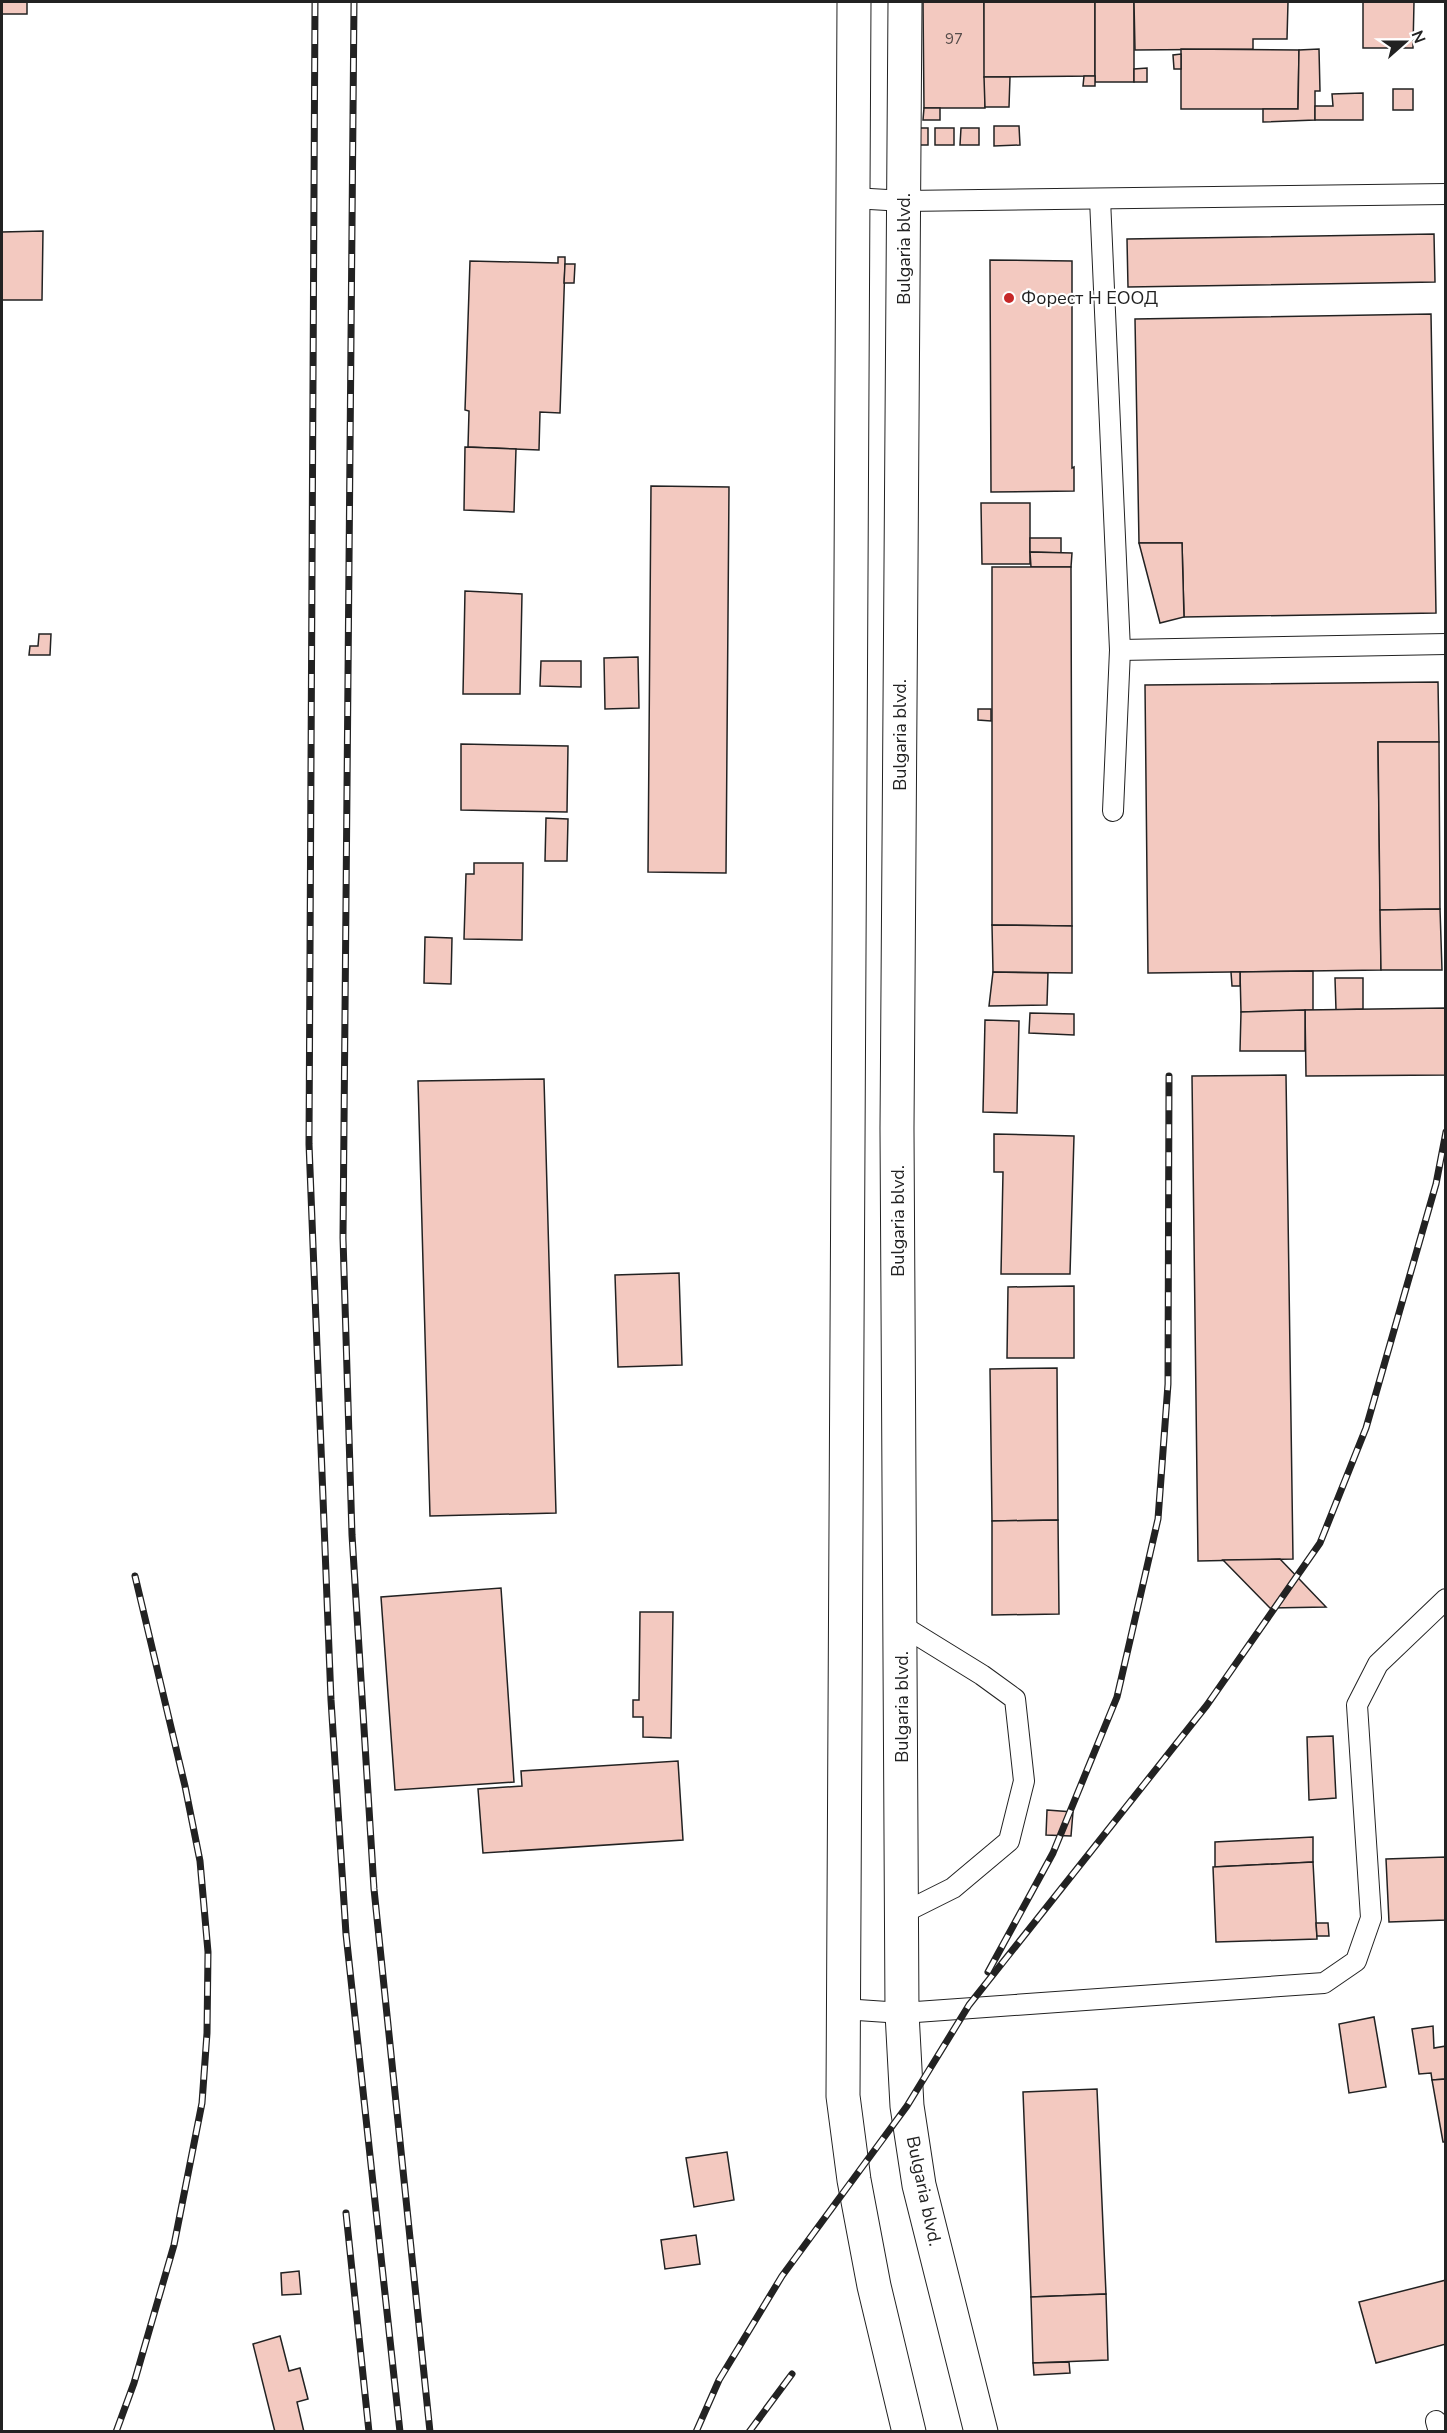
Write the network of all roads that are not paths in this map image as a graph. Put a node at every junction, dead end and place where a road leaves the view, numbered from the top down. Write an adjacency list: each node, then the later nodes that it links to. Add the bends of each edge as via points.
1 (854, 2): 4 (street)
2 (905, 2): 6 (street, Bulgaria blvd.)
3 (1446, 194): 5 (lane)
4 (853, 198): 6 (lane); 10 (street)
5 (1100, 199): 6 (lane); 8 (lane)
6 (904, 201): 11 (street, Bulgaria blvd.)
7 (1446, 644): 8 (lane)
8 (1120, 650): 9 (lane)
9 (1113, 811)
10 (849, 1003): 11 (street); 15 (street)
11 (898, 1004): 13 (street, Bulgaria blvd.)
12 (1446, 1599): 16 (lane, via 1378,1665 1357,1704 1371,1918 1356,1961 1324,1983)
13 (901, 1624): 14 (street, Bulgaria blvd.); 14 (lane, via 1015,1700 1024,1781 1009,1841 952,1888)
14 (903, 1913): 16 (street, Bulgaria blvd.)
15 (843, 2009): 16 (lane); 17 (street, via 843,2096 854,2180 874,2286)
16 (902, 2013): 18 (street, Bulgaria blvd., via 907,2106 920,2185)
17 (909, 2432)
18 (981, 2432)

